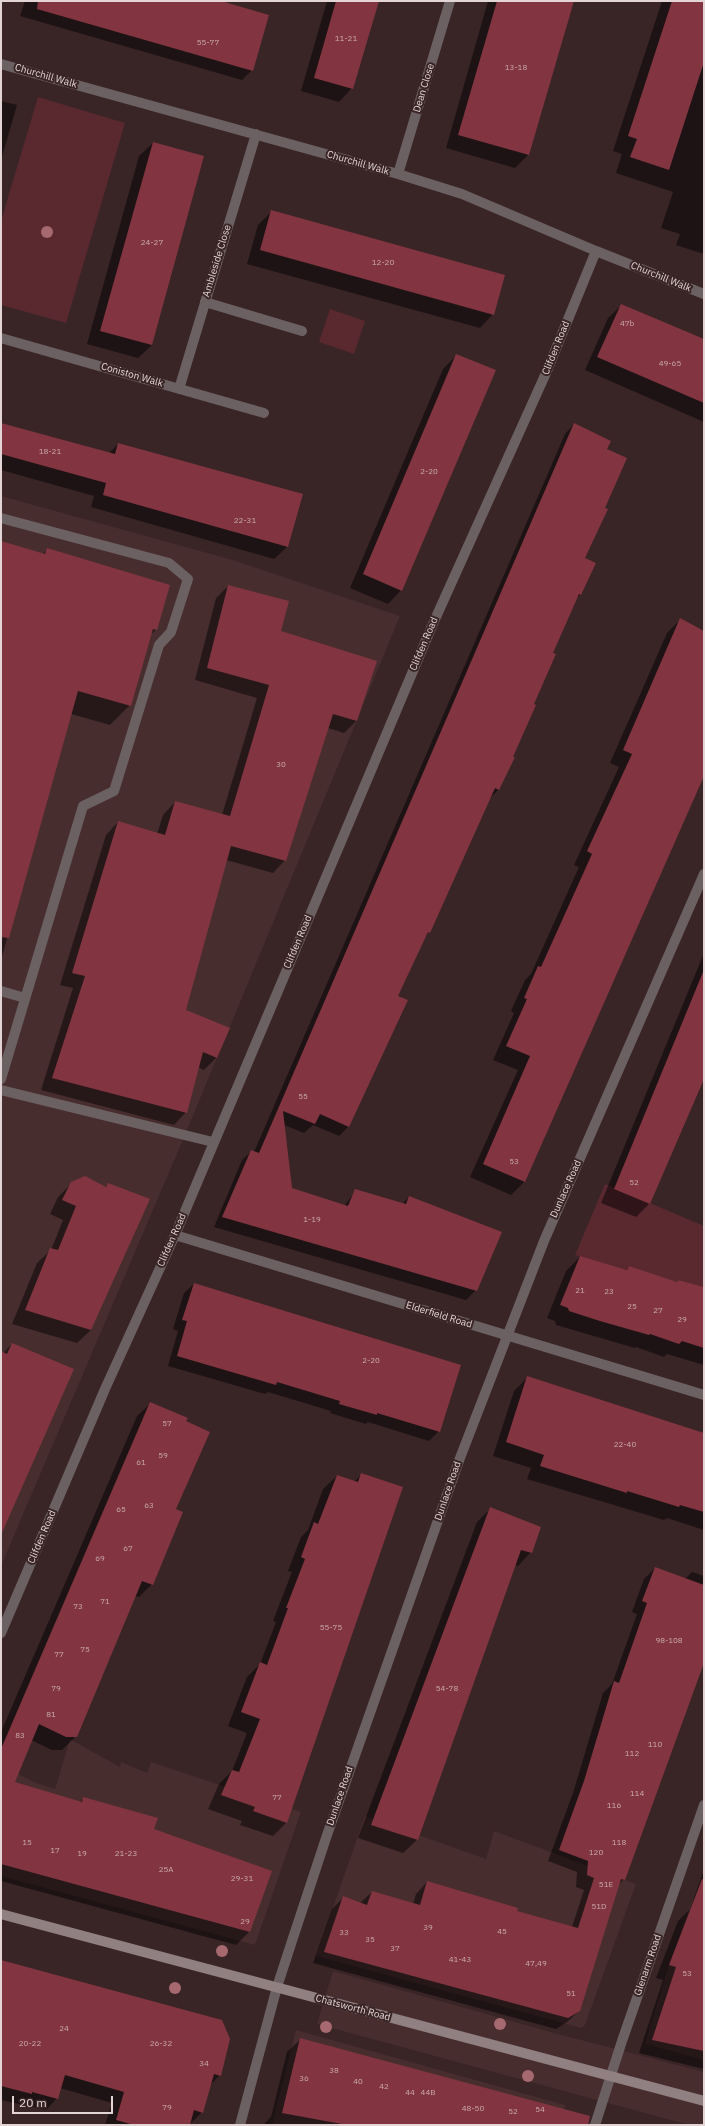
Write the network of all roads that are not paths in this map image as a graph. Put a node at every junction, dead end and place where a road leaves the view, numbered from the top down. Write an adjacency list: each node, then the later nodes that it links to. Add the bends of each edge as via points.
1 (450, 1): 4 (street, Dean Close)
2 (1, 64): 3 (street, Churchill Walk)
3 (256, 134): 4 (street, Churchill Walk); 7 (street, Ambleside Close)
4 (398, 174): 5 (street, Churchill Walk, via 462,194)
5 (596, 251): 6 (street, Churchill Walk); 18 (street, Clifden Road, via 546,373 432,626)
6 (704, 294)
7 (205, 302): 8 (street); 10 (street, Ambleside Close)
8 (302, 331)
9 (1, 338): 10 (street, Coniston Walk)
10 (179, 389): 11 (street, Coniston Walk)
11 (264, 413)
12 (1, 518): 15 (street, via 169,563 188,579 171,632 159,644 114,791 83,806)
13 (704, 874): 20 (street, Dunlace Road, via 544,1241)
14 (1, 991): 15 (street)
15 (25, 998): 16 (street)
16 (1, 1079)
17 (1, 1090): 18 (street)
18 (213, 1142): 19 (street, Clifden Road)
19 (175, 1235): 20 (street, Elderfield Road); 22 (street, Clifden Road)
20 (506, 1336): 21 (street, Elderfield Road); 25 (street, Dunlace Road, via 457,1466 327,1835)
21 (704, 1395)
22 (1, 1633)
23 (704, 1806): 26 (street, Glenarm Road)
24 (1, 1914): 25 (street, Chatsworth Road)
25 (277, 1987): 26 (street, Chatsworth Road); 28 (street, Dunlace Road)
26 (610, 2078): 27 (street, Chatsworth Road); 29 (street, Glenarm Road)
27 (704, 2101)
28 (240, 2125)
29 (595, 2125)

